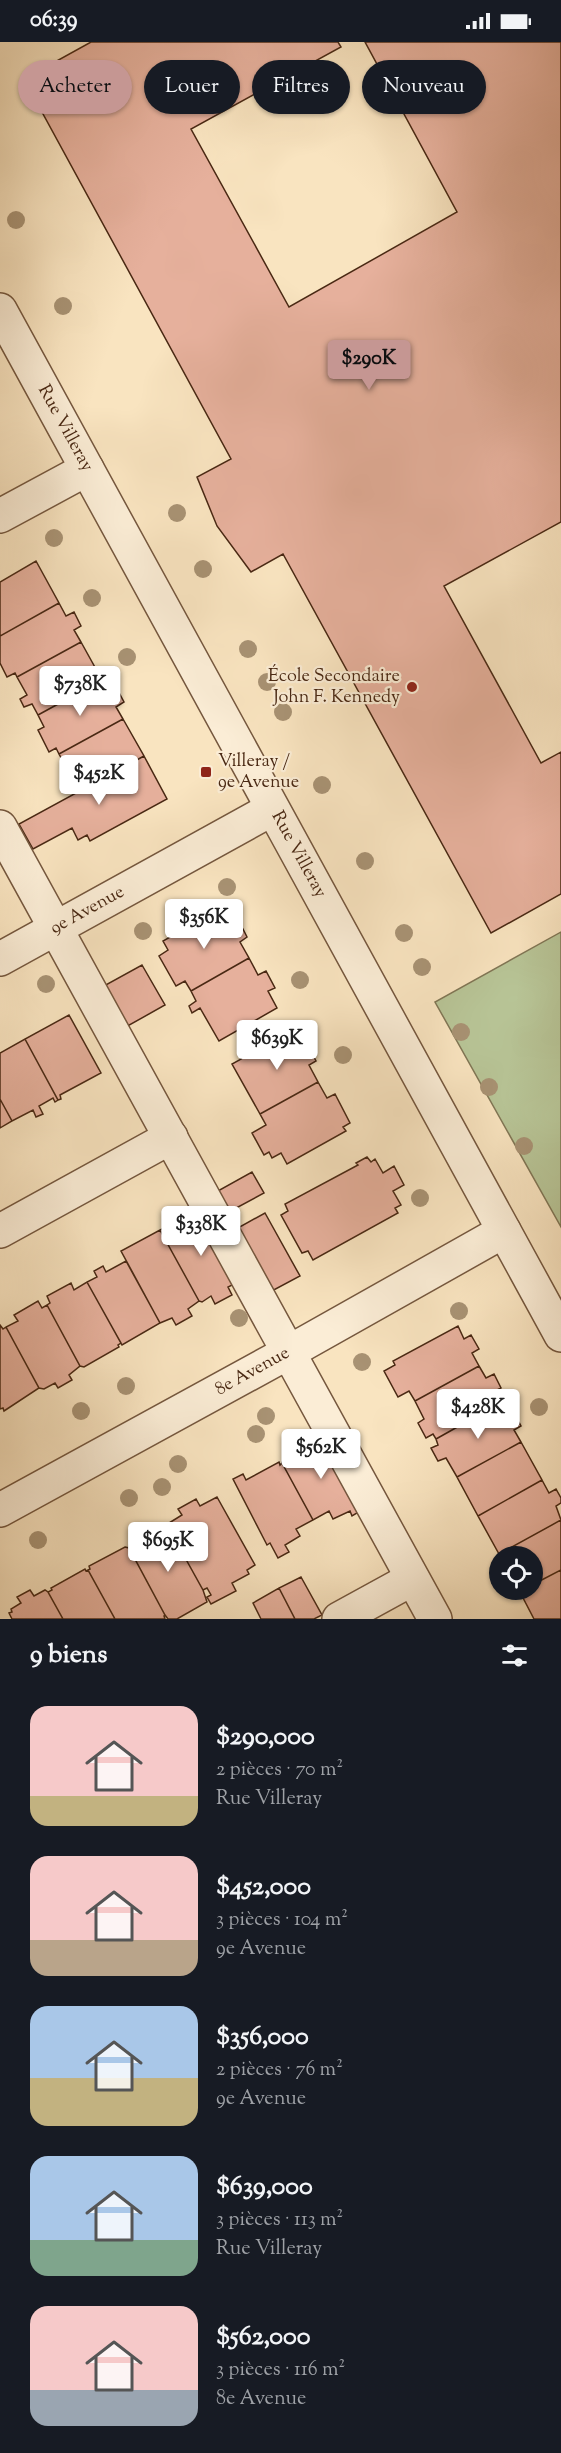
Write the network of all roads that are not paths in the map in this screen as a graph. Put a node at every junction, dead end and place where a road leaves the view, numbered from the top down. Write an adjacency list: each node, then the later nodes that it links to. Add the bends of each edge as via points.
1 (0, 310): 2 (street, Rue Villeray)
2 (87, 469): 3 (street); 4 (street, Rue Villeray)
3 (0, 516)
4 (272, 809): 6 (street, 9e Avenue); 10 (street, Rue Villeray)
5 (0, 826): 6 (street)
6 (57, 928): 7 (street, 9e Avenue); 8 (street)
7 (0, 960)
8 (171, 1137): 9 (street); 12 (street)
9 (0, 1231)
10 (504, 1232): 11 (street, Rue Villeray); 12 (street, 8e Avenue)
11 (561, 1335)
12 (289, 1352): 13 (street, 8e Avenue); 14 (street)
13 (0, 1510)
14 (412, 1579): 15 (street); 16 (street)
15 (339, 1619)
16 (435, 1619)

